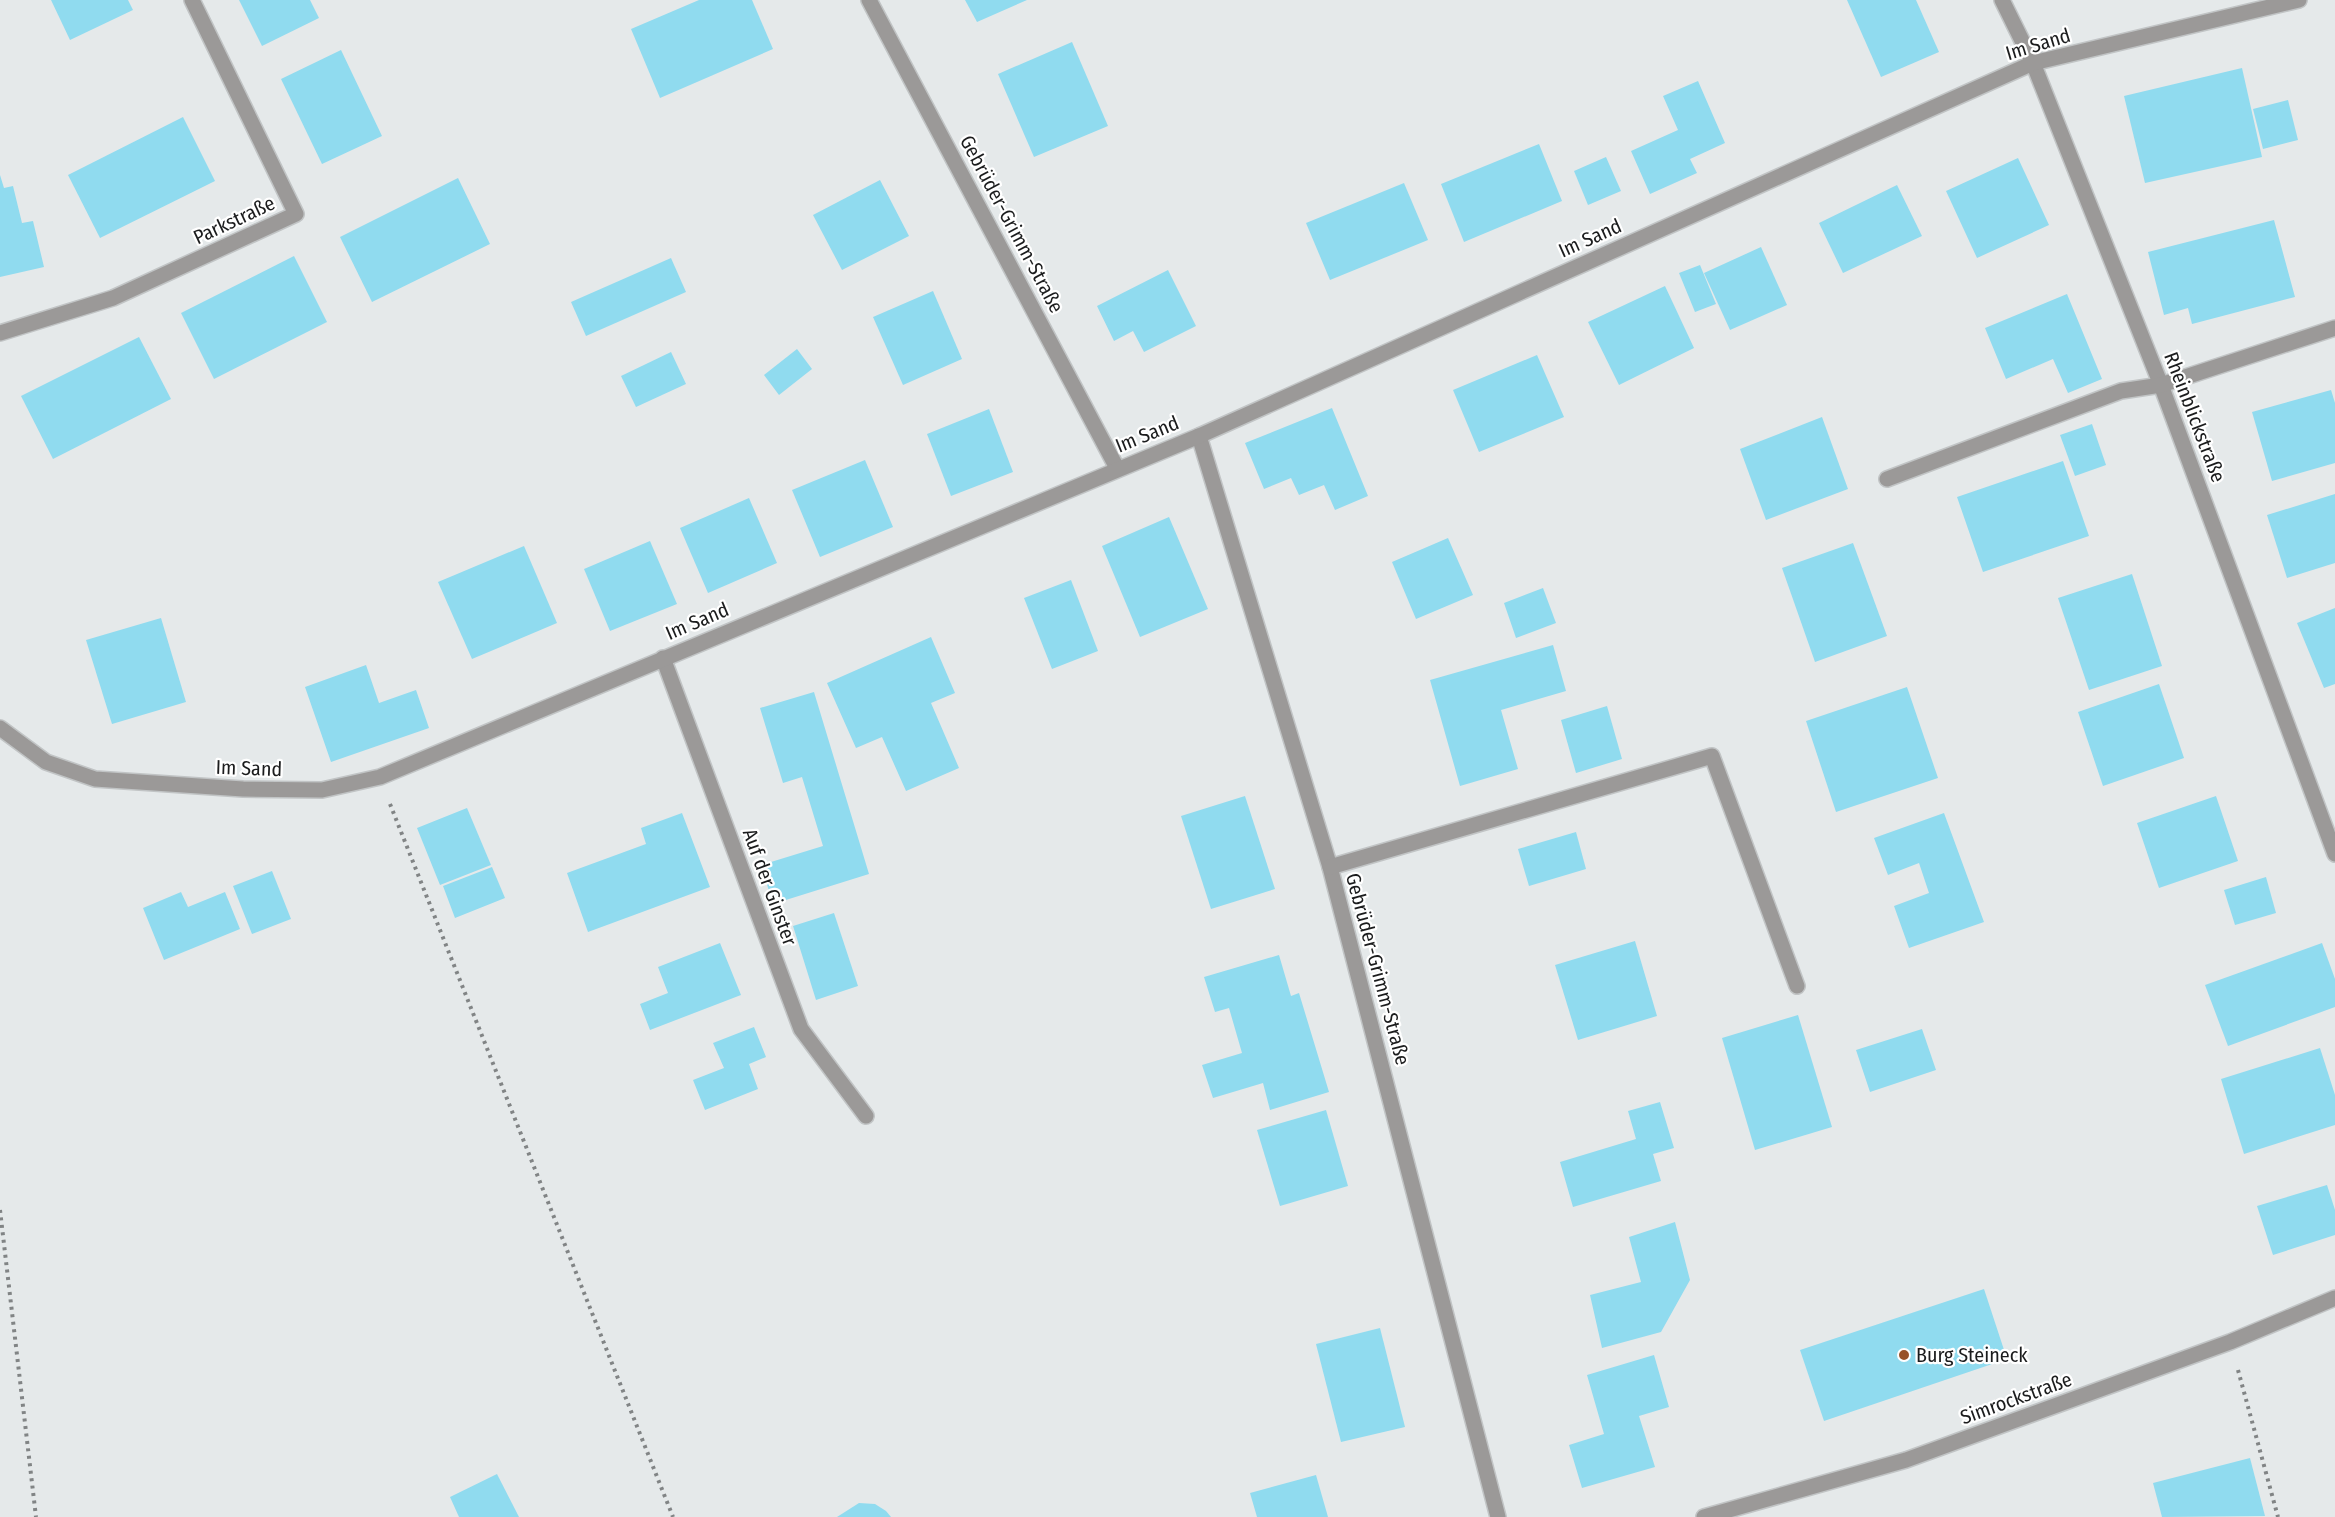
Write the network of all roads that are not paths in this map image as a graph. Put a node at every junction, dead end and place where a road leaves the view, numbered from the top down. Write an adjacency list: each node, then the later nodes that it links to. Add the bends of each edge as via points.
1 (192, 0): 7 (street, Parkstraße, via 296,214 113,298)
2 (869, 0): 10 (street, Gebrüder-Grimm-Straße)
3 (2001, 0): 5 (street, Rheinblickstraße)
4 (2299, 0): 5 (street, Im Sand)
5 (2033, 63): 8 (street, Rheinblickstraße); 9 (street, Im Sand)
6 (2335, 328): 8 (street)
7 (0, 333)
8 (2161, 385): 11 (street, via 2121,391); 14 (street, Rheinblickstraße)
9 (1199, 436): 10 (street, Im Sand); 15 (street, Gebrüder-Grimm-Straße)
10 (1117, 468): 12 (street, Im Sand)
11 (1887, 479)
12 (663, 658): 13 (street, Im Sand, via 380,777 322,790 232,789 95,779 46,762); 17 (street, Auf der Ginster, via 801,1029)
13 (0, 728)
14 (2335, 854)
15 (1330, 867): 16 (street, via 1712,756); 19 (street, Gebrüder-Grimm-Straße)
16 (1797, 986)
17 (866, 1116)
18 (2335, 1298): 20 (street, Simrockstraße, via 2230,1342 1906,1460)
19 (1498, 1517)
20 (1704, 1517)

